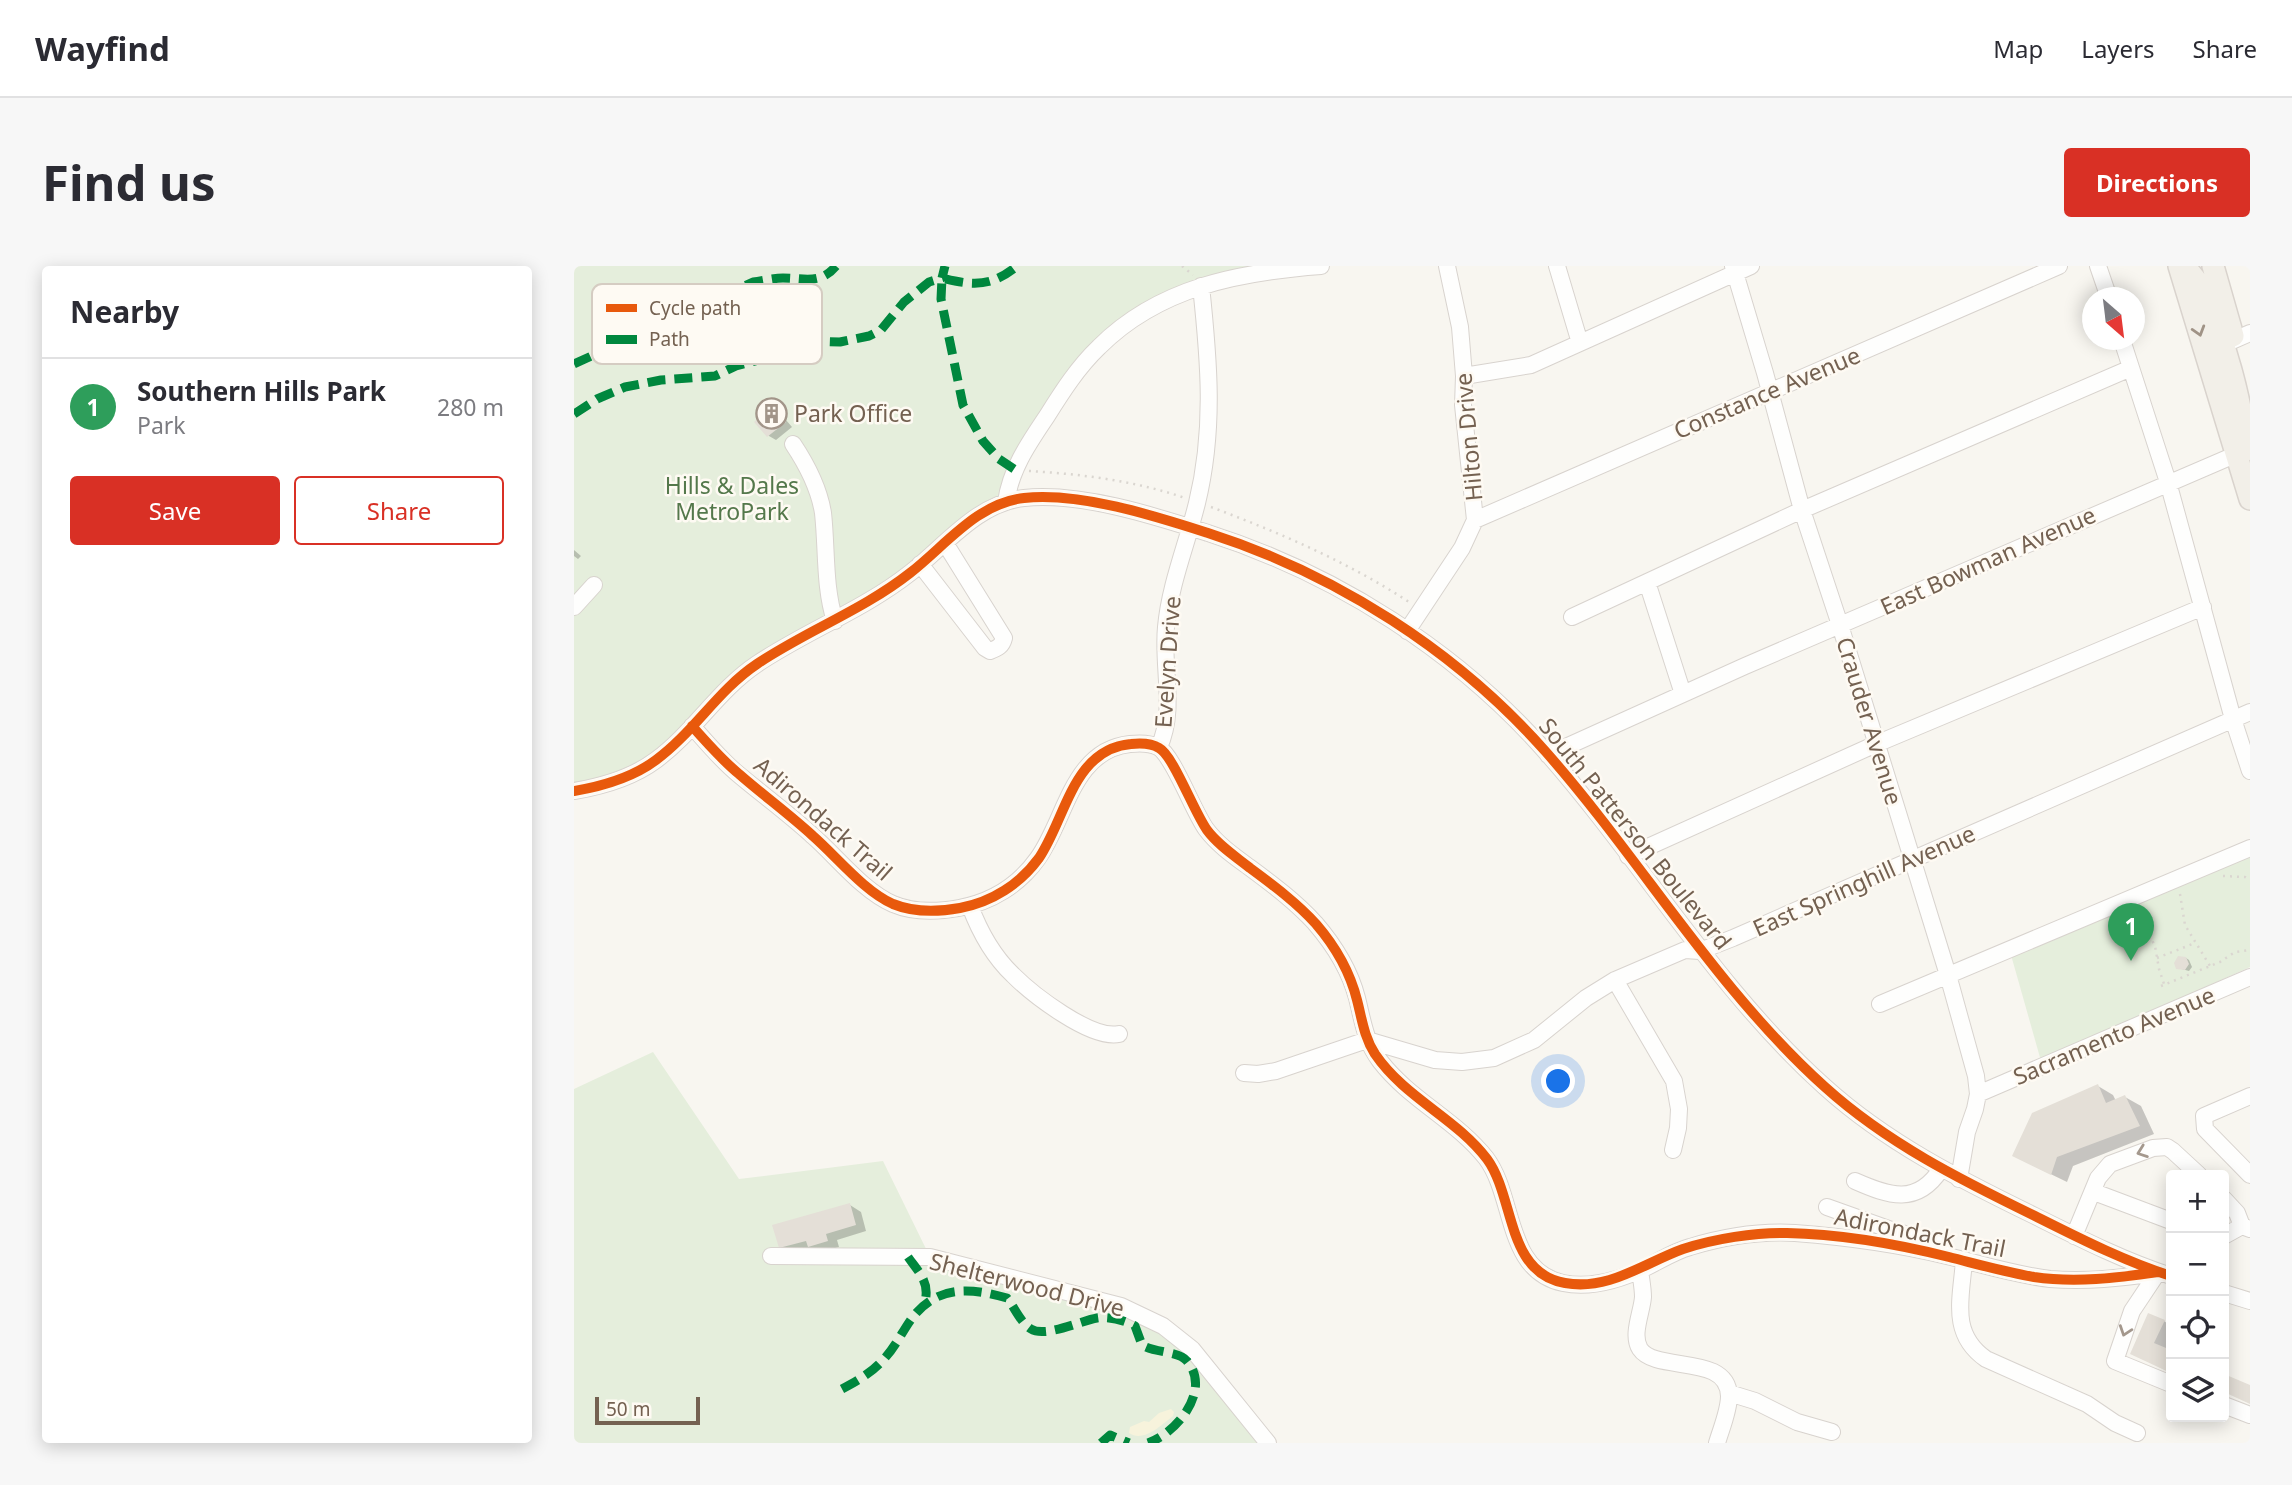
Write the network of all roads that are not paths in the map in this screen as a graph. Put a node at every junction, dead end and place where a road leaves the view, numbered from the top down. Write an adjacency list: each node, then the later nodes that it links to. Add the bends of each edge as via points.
1 (1321, 266): 10 (street, via 1225,278)
2 (1447, 266): 16 (street, Hilton Drive, via 1460,327)
3 (1557, 266): 13 (street)
4 (1751, 266): 9 (street)
5 (2059, 266): 17 (street, Constance Avenue)
6 (2098, 266): 11 (street)
7 (2181, 266): 12 (main road); 20 (main road, one-way to 20)
8 (2213, 266): 12 (main road)
9 (1734, 269): 13 (street); 17 (street, Crauder Avenue)
10 (1201, 286): 23 (street, via 1135,318 1099,346 1017,463); 26 (street, Evelyn Drive, via 1210,414)
11 (2105, 287)
12 (2236, 339): 18 (main road); 20 (main road, via 2245,438)
13 (1580, 343): 16 (street, via 1531,365)
14 (2125, 350): 15 (street)
15 (2131, 368): 21 (street); 24 (street)
16 (1464, 376): 25 (street, Hilton Drive)
17 (1770, 392): 24 (street, Crauder Avenue); 25 (street, Constance Avenue)
18 (2250, 395)
19 (793, 444): 34 (street, via 812,476 822,511)
20 (2240, 463): 21 (street, East Bowman Avenue); 22 (main road)
21 (2168, 482): 32 (street); 35 (street, East Bowman Avenue)
22 (2250, 499)
23 (1006, 502): 26 (street, South Patterson Boulevard, via 1031,498 1106,505); 27 (street, South Patterson Boulevard, via 992,507)
24 (1802, 510): 29 (street); 35 (street, Crauder Avenue)
25 (1475, 520): 36 (street, Hilton Drive, via 1462,548)
26 (1191, 527): 36 (street, South Patterson Boulevard, via 1310,574); 42 (street, Evelyn Drive, via 1166,624 1167,707)
27 (945, 543): 28 (street, South Patterson Boulevard); 28 (street, via 1004,638 998,648 985,648)
28 (920, 564): 34 (street, South Patterson Boulevard)
29 (1647, 582): 33 (street); 37 (street)
30 (594, 585): 31 (street)
31 (574, 607)
32 (2203, 607): 39 (street); 41 (street)
33 (1572, 617)
34 (835, 621): 40 (street, South Patterson Boulevard, via 745,673)
35 (1840, 625): 37 (street, East Bowman Avenue); 41 (street, Crauder Avenue)
36 (1407, 631): 43 (street, South Patterson Boulevard, via 1495,699)
37 (1683, 694): 43 (street, East Bowman Avenue)
38 (2250, 712): 39 (street, East Springhill Avenue)
39 (2233, 719): 44 (street); 48 (street, East Springhill Avenue)
40 (692, 726): 45 (street, South Patterson Boulevard, via 637,772 613,783); 49 (street, Adirondack Trail, via 736,772 875,894 908,909)
41 (1876, 744): 47 (street); 48 (street, Crauder Avenue)
42 (1159, 747): 49 (street, Adirondack Trail, via 1117,746 1094,759 1074,785 1049,840 1027,872 993,898); 56 (street, Adirondack Trail, via 1170,758 1209,833 1277,888 1325,935 1349,974)
43 (1548, 755): 47 (street, South Patterson Boulevard)
44 (2250, 771)
45 (574, 791)
46 (2250, 848): 51 (street)
47 (1628, 856): 50 (street, South Patterson Boulevard)
48 (1912, 860): 50 (street, East Springhill Avenue); 51 (street, Crauder Avenue)
49 (970, 906): 55 (street, via 998,957 1020,982 1100,1034)
50 (1700, 951): 53 (street, East Springhill Avenue, via 1685,950); 61 (street, South Patterson Boulevard, via 1825,1087 1862,1118)
51 (1948, 975): 54 (street); 58 (street, Crauder Avenue)
52 (2250, 977): 58 (street, Sacramento Avenue)
53 (1615, 980): 56 (street, East Springhill Avenue, via 1534,1040 1494,1058 1435,1060); 60 (street, via 1674,1082 1679,1109)
54 (1880, 1004)
55 (1119, 1034)
56 (1367, 1040): 57 (street, via 1276,1071); 76 (street, Adirondack Trail, via 1405,1088 1489,1161 1502,1187 1518,1243 1542,1274 1583,1285)
57 (1244, 1073)
58 (1978, 1094): 64 (street, Crauder Avenue)
59 (2250, 1096): 63 (street, via 2204,1116 2205,1129)
60 (1673, 1150)
61 (1941, 1169): 64 (street, South Patterson Boulevard); 65 (street, via 1930,1183 1901,1195)
62 (2194, 1170): 66 (street, one-way to 66, via 2167,1147 2153,1147 2110,1164)
63 (2250, 1175)
64 (1959, 1179): 72 (street, South Patterson Boulevard)
65 (1856, 1181)
66 (2094, 1192): 69 (street); 72 (street)
67 (2229, 1204): 70 (street)
68 (1827, 1207): 73 (street, via 1934,1241)
69 (2166, 1219)
70 (2246, 1227): 71 (street)
71 (2229, 1234)
72 (2074, 1236): 77 (street, South Patterson Boulevard)
73 (1944, 1255): 75 (street, Adirondack Trail); 76 (street, Adirondack Trail, via 1785,1232 1689,1247)
74 (772, 1256): 86 (street, Shelterwood Drive, via 930,1257 1121,1306 1163,1326 1192,1349)
75 (1964, 1261): 77 (street, Adirondack Trail, via 2056,1279); 85 (street, via 1962,1327 1975,1351)
76 (1640, 1270): 81 (street, via 1640,1350 1660,1361 1702,1367 1724,1382)
77 (2165, 1274): 80 (street, one-way to 80, via 2132,1311 2115,1362)
78 (2229, 1293): 79 (street)
79 (2248, 1293)
80 (2166, 1382)
81 (1729, 1393): 84 (street); 87 (street)
82 (2229, 1407): 83 (street)
83 (2250, 1415)
84 (1832, 1432)
85 (2137, 1433)
86 (1268, 1443)
87 (1717, 1443)

